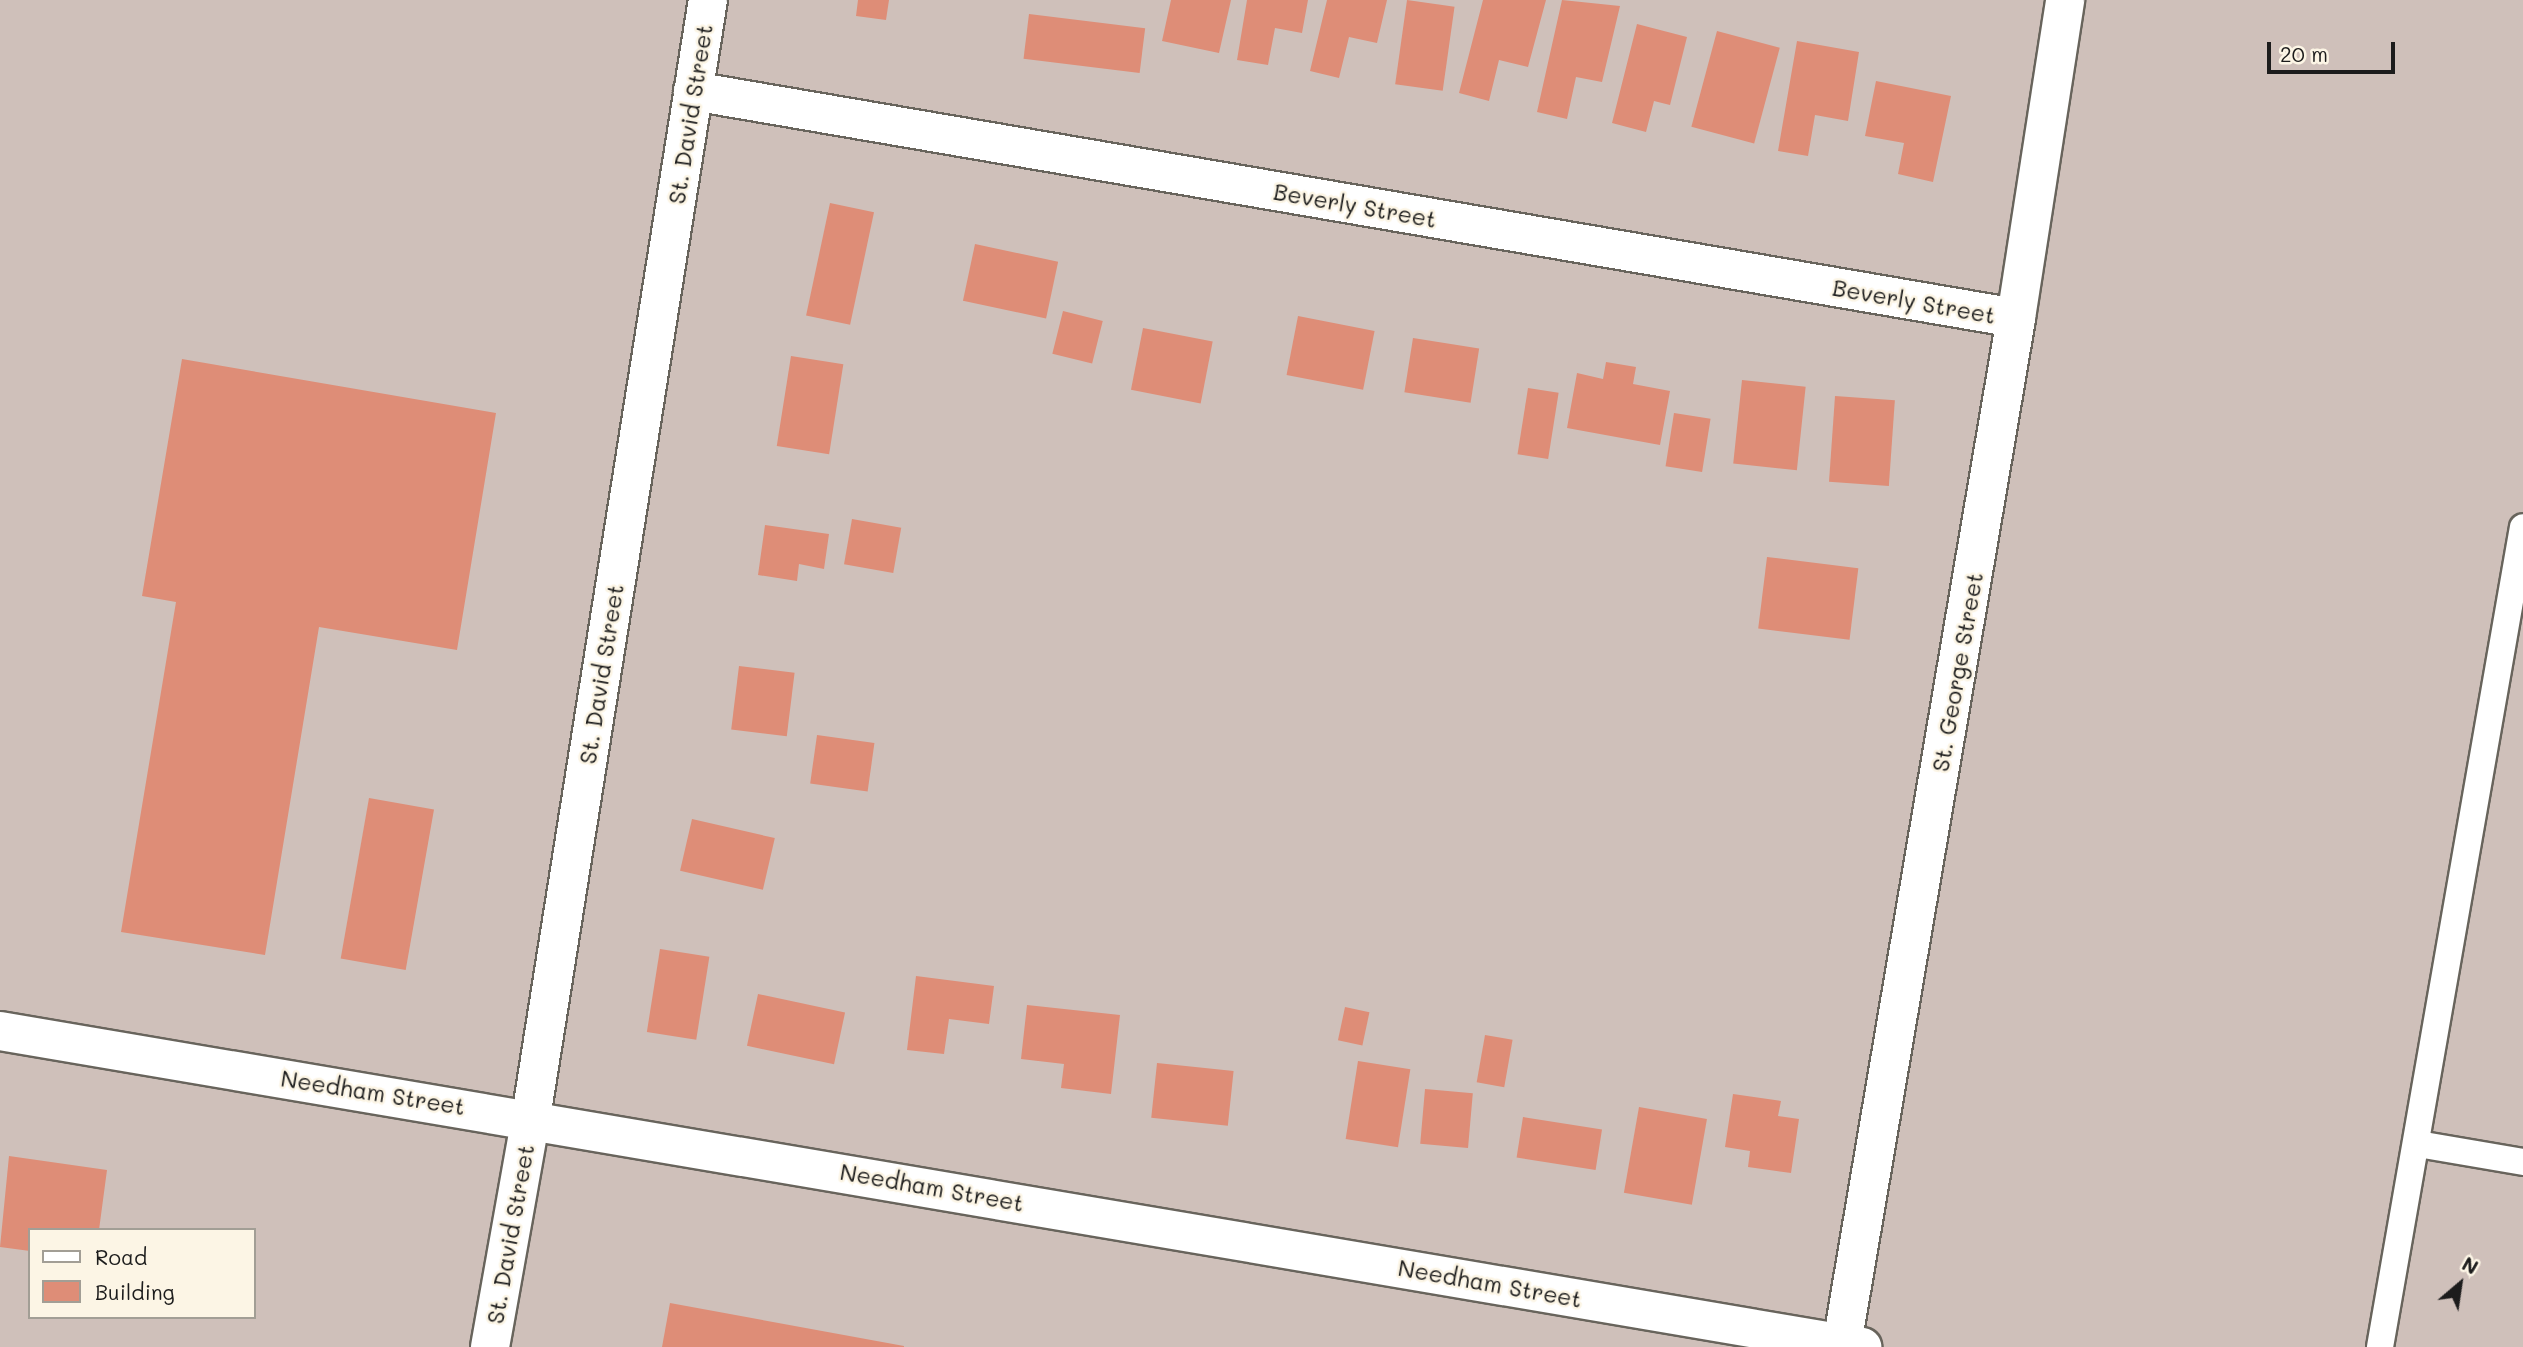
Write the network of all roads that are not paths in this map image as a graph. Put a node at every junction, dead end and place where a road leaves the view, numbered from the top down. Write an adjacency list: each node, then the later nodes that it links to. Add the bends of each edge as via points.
1 (708, 0): 3 (street, St. David Street)
2 (2065, 0): 4 (street, St. George Street)
3 (693, 91): 4 (street, Beverly Street); 7 (street, St. David Street)
4 (2016, 318): 10 (street, St. George Street)
5 (2523, 527): 8 (lane)
6 (0, 1031): 7 (street, Needham Street)
7 (531, 1117): 10 (street, Needham Street); 11 (street, St. David Street)
8 (2418, 1144): 9 (lane); 12 (lane)
9 (2523, 1162)
10 (1852, 1345)
11 (490, 1347)
12 (2380, 1347)

